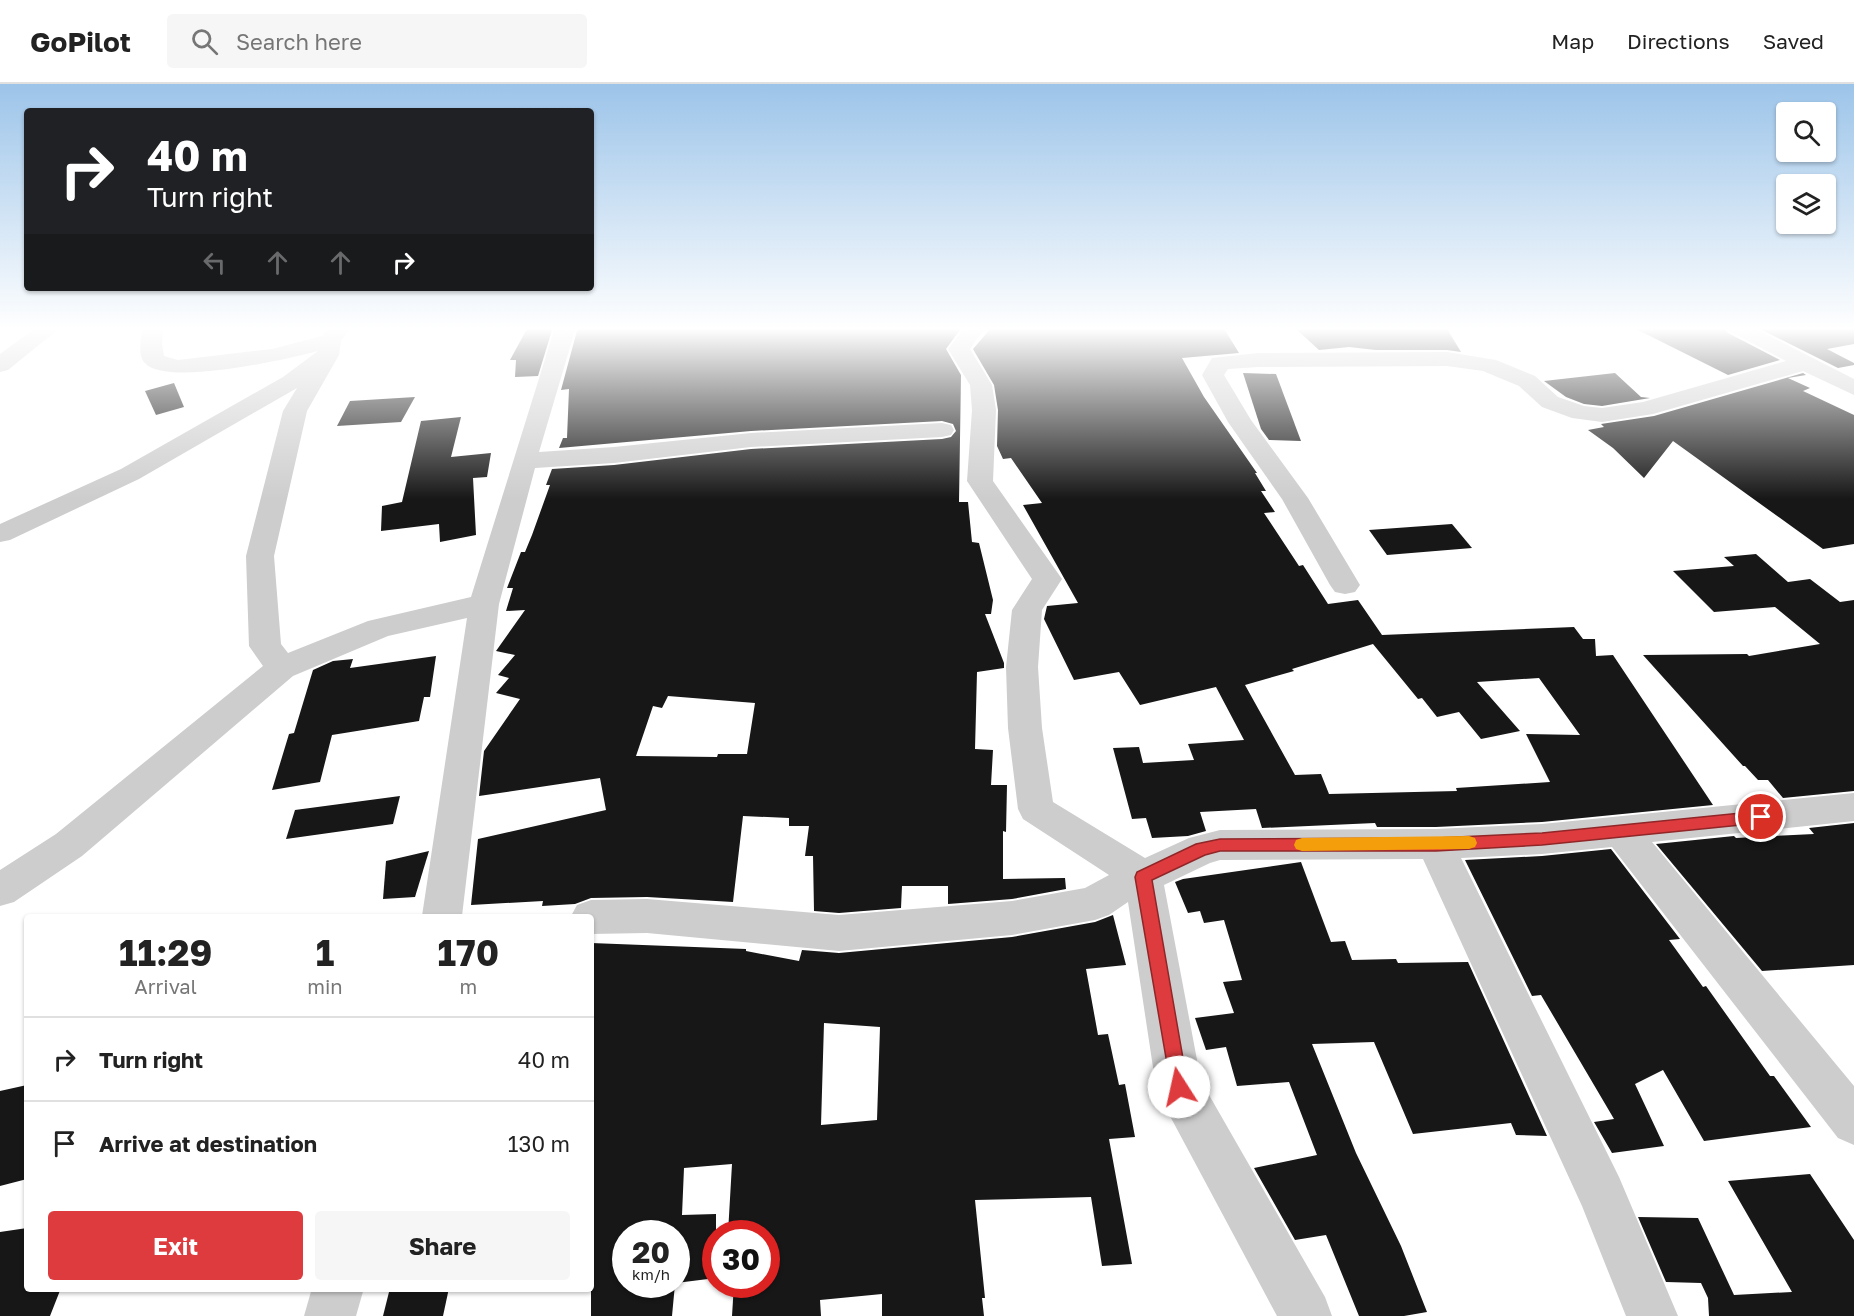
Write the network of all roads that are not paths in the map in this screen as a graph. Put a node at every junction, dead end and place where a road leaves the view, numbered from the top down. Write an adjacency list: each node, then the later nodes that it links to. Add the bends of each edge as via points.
1 (287, 384): 10 (street, via 130,474)
2 (309, 384): 13 (street, via 295,411 260,556 265,646)
3 (547, 384): 9 (street)
4 (981, 384): 17 (street, via 984,410 980,481 1047,579 1027,610 1022,667 1036,809)
5 (1218, 384): 11 (street, via 1240,422 1295,498)
6 (1531, 384): 7 (street, via 1550,402 1580,413 1602,415 1645,410)
7 (1732, 384)
8 (942, 430): 9 (street, via 751,440)
9 (524, 461): 12 (street)
10 (0, 534)
11 (1345, 585)
12 (484, 604): 13 (street, via 378,628); 19 (street)
13 (282, 668): 18 (street, via 69,845)
14 (1854, 807): 15 (street)
15 (1622, 832): 16 (street); 21 (street)
16 (1436, 844): 17 (street, via 1220,845 1202,849); 25 (street, via 1602,1194)
17 (1143, 877): 20 (street, via 1095,903 1012,918 839,933 647,916); 24 (street, via 1179,1087)
18 (0, 890)
19 (442, 914)
20 (594, 917)
21 (1854, 1122)
22 (337, 1292): 23 (street)
23 (330, 1316)
24 (1306, 1316)
25 (1652, 1316)

